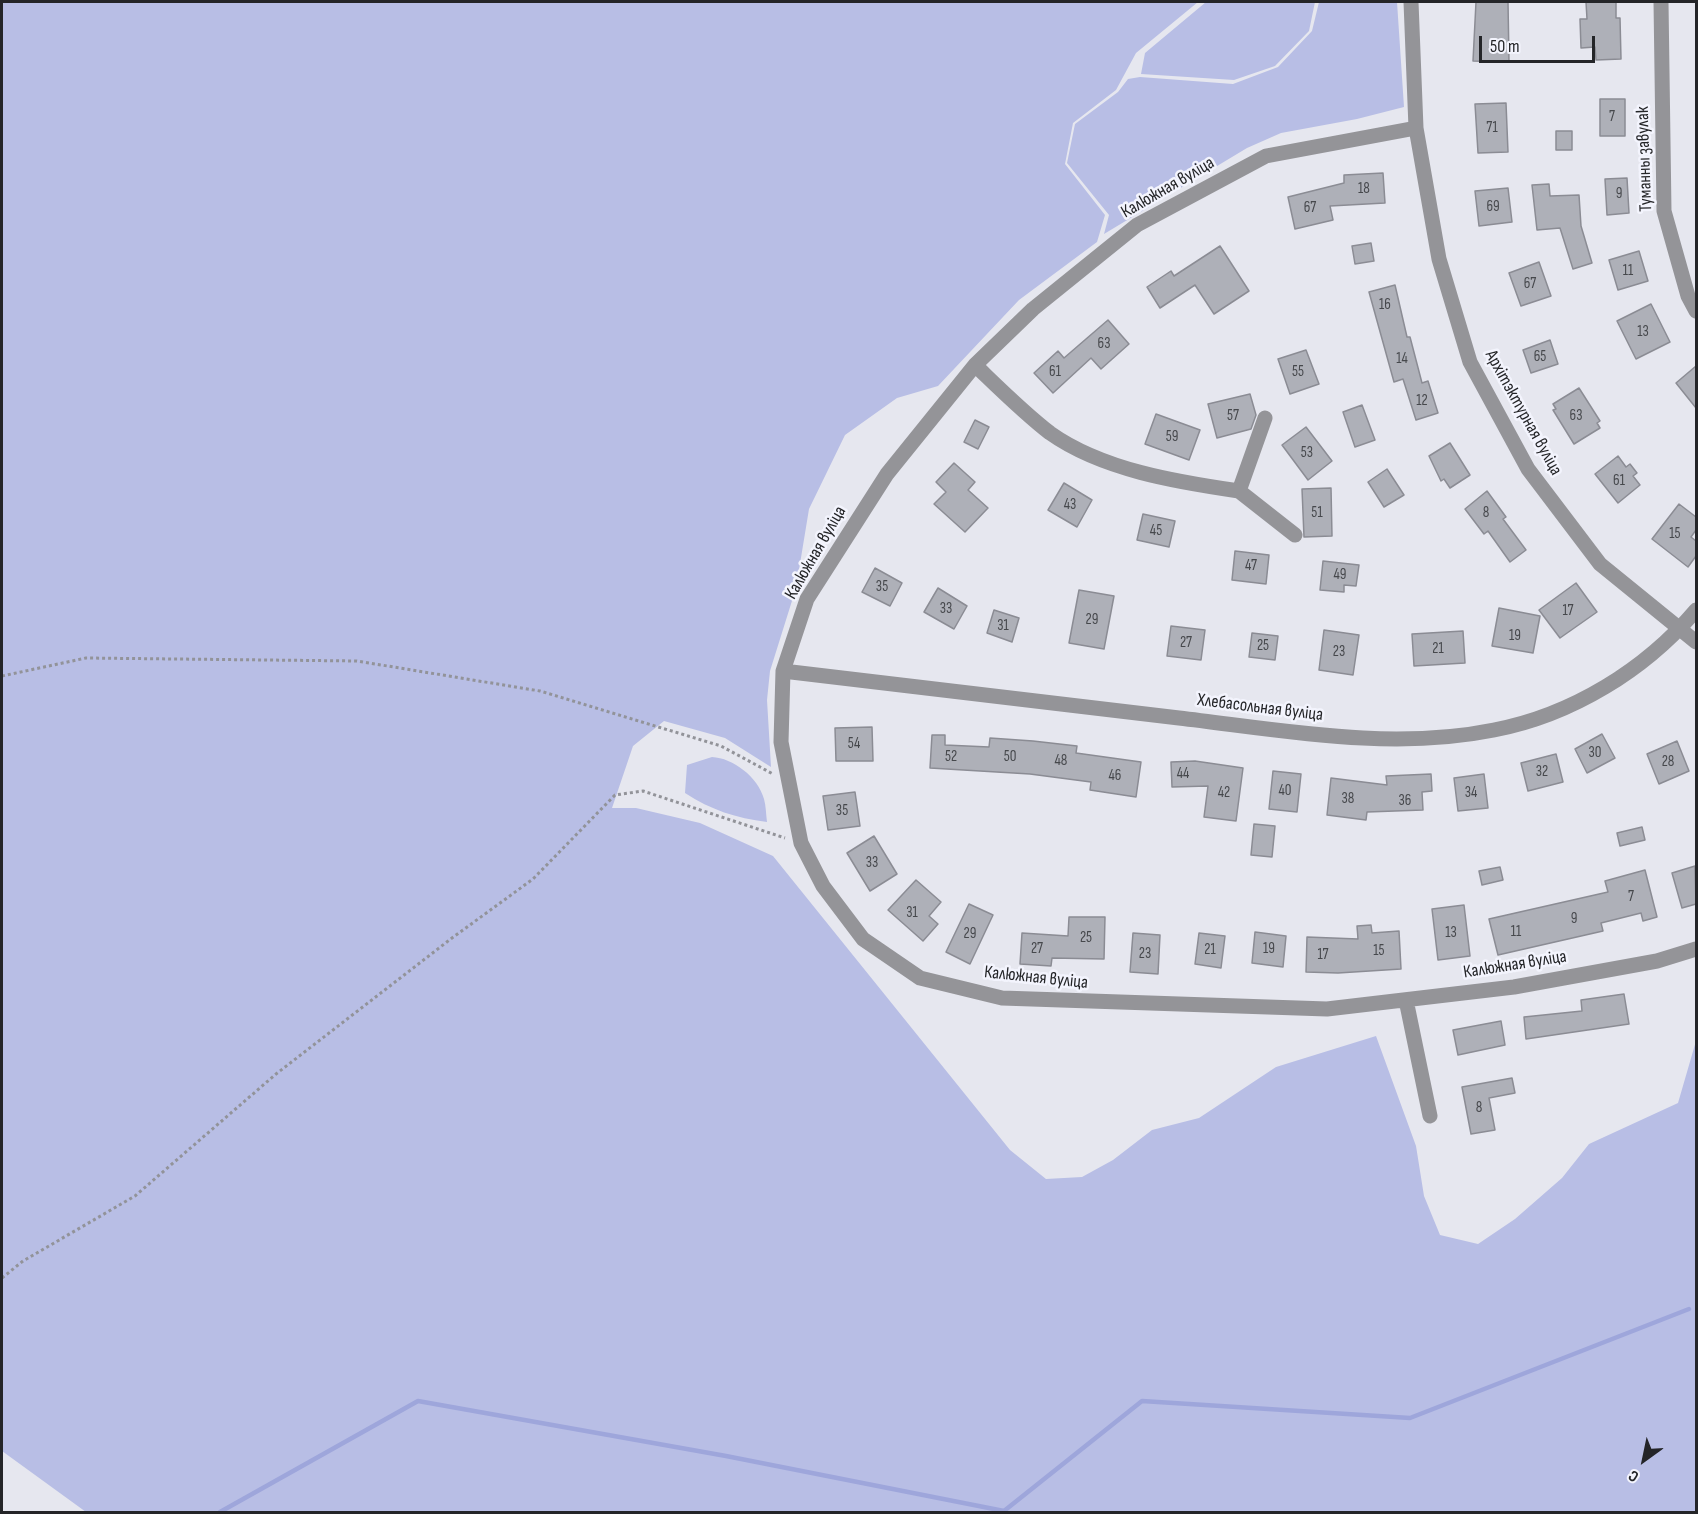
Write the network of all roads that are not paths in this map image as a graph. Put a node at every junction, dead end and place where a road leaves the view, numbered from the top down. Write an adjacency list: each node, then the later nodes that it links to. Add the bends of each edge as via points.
1 (1411, 2): 3 (street, Архітэктурная вуліца)
2 (1661, 2): 4 (street, Туманны завулак, via 1664,211 1688,296)
3 (1416, 128): 5 (street, Калюжная вуліца, via 1266,156 1187,198 1137,225 1033,309); 10 (street, Архітэктурная вуліца, via 1439,259 1470,362 1528,469 1600,564)
4 (1696, 310)
5 (975, 364): 7 (street, via 1051,433 1106,462 1171,482); 12 (street, Калюжная вуліца, via 887,474 807,599)
6 (1266, 418): 7 (street)
7 (1239, 491): 8 (street)
8 (1295, 535)
9 (1696, 610): 10 (street, Хлебасольная вуліца)
10 (1679, 630): 11 (street, Архітэктурная вуліца); 12 (street, Хлебасольная вуліца, via 1621,678 1551,714 1494,730 1427,738 1334,736)
11 (1696, 642)
12 (783, 671): 14 (street, Калюжная вуліца, via 781,742 801,843 823,886 863,939 920,978 1002,998 1094,1003 1327,1009)
13 (1696, 949): 14 (street, Калюжная вуліца, via 1657,961 1514,987)
14 (1406, 1000): 15 (street)
15 (1430, 1116)

